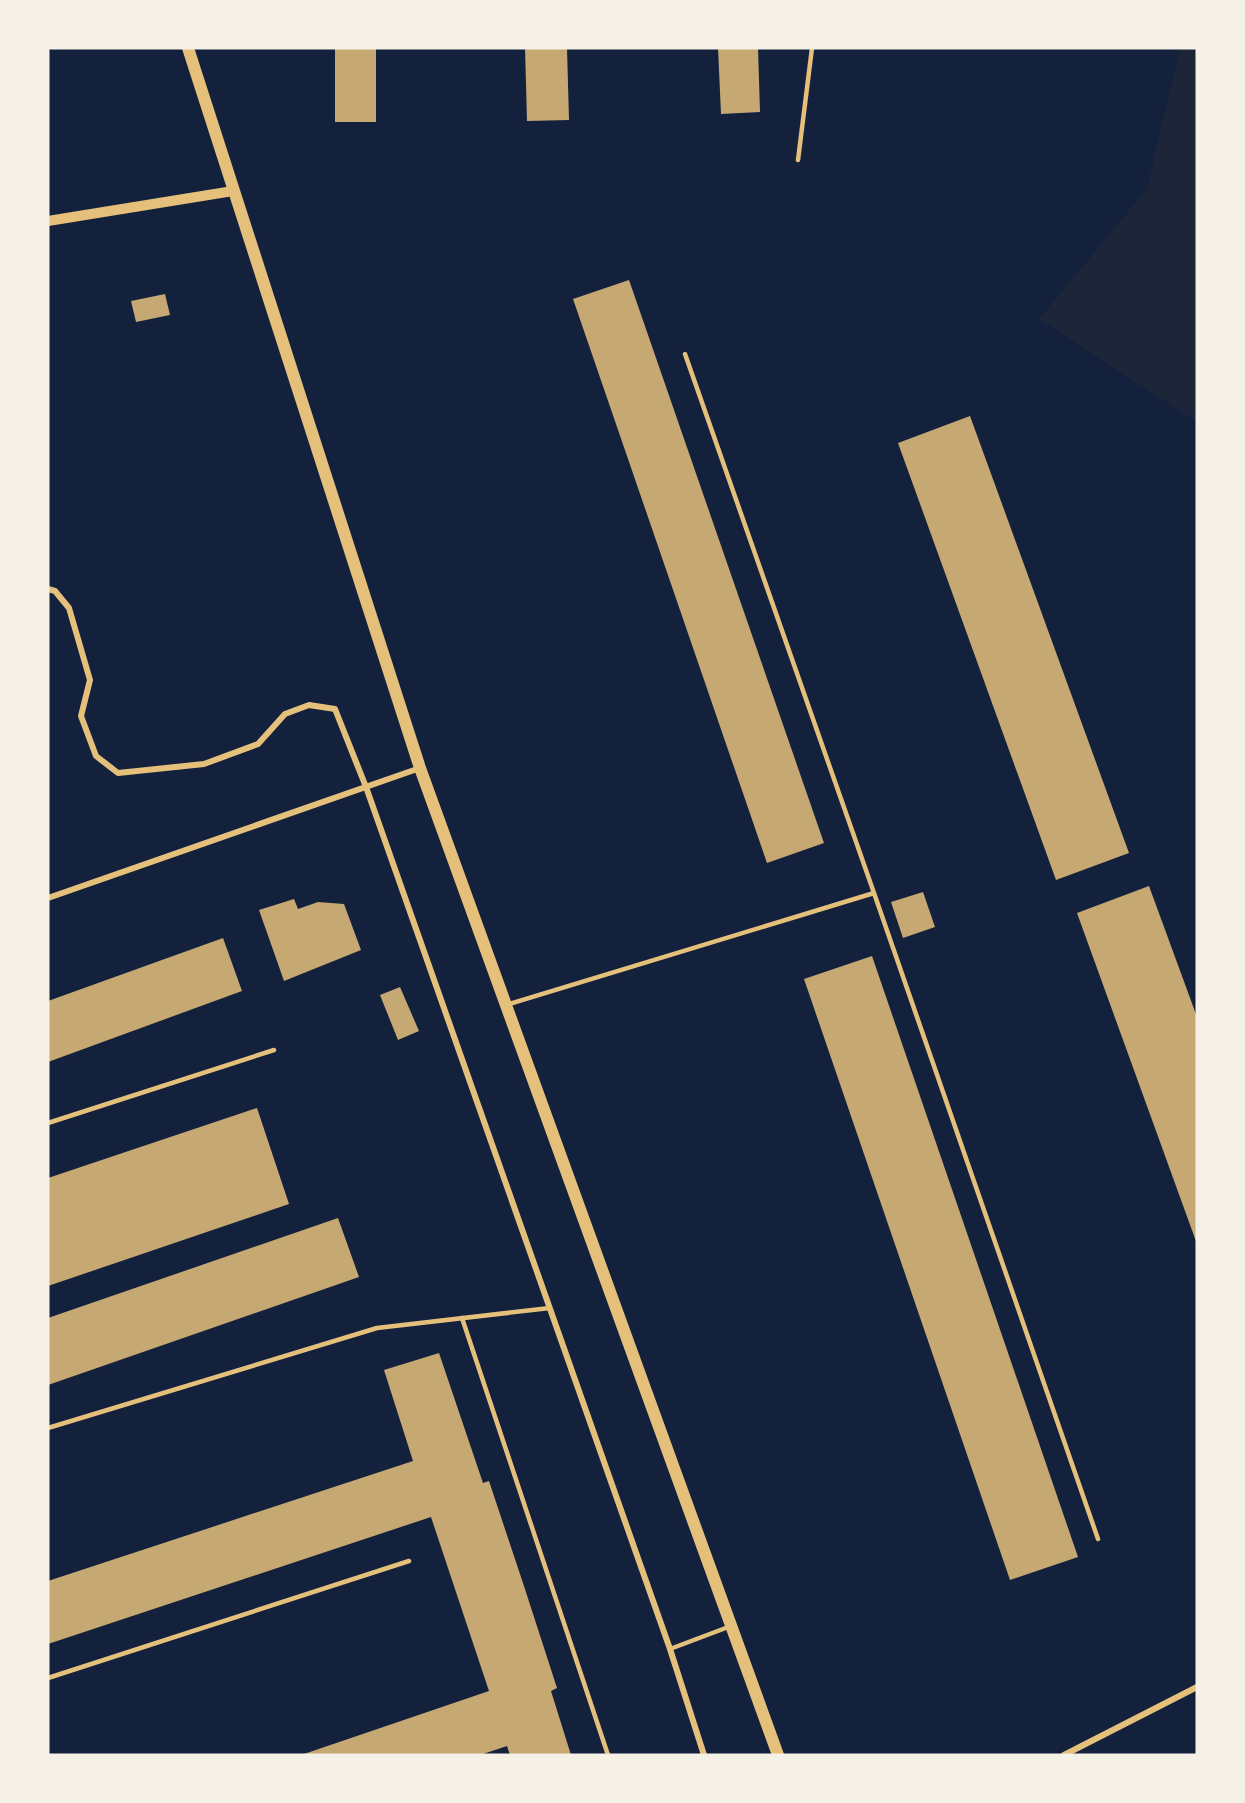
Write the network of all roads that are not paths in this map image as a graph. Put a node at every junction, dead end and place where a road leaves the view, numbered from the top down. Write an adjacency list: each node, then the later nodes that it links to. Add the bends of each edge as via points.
1 (188, 48): 4 (main road)
2 (812, 48): 3 (lane)
3 (798, 160)
4 (233, 191): 5 (street); 8 (main road)
5 (48, 221)
6 (685, 354): 10 (lane)
7 (48, 589): 9 (street, via 55,591 69,608 90,680 81,716 96,756 118,772 204,764 258,744 285,714 309,705 335,709)
8 (420, 768): 9 (street); 12 (main road)
9 (366, 787): 11 (street); 15 (street)
10 (873, 893): 12 (lane); 18 (lane)
11 (48, 897)
12 (506, 1005): 20 (main road)
13 (274, 1050): 14 (lane)
14 (48, 1123)
15 (550, 1308): 16 (lane); 21 (street)
16 (462, 1318): 17 (lane, via 377,1328); 24 (lane)
17 (48, 1428)
18 (1098, 1539)
19 (409, 1561): 22 (lane)
20 (731, 1626): 21 (lane); 26 (main road)
21 (670, 1649): 25 (street)
22 (48, 1678)
23 (1197, 1687): 27 (street)
24 (608, 1755)
25 (704, 1755)
26 (778, 1755)
27 (1064, 1755)

